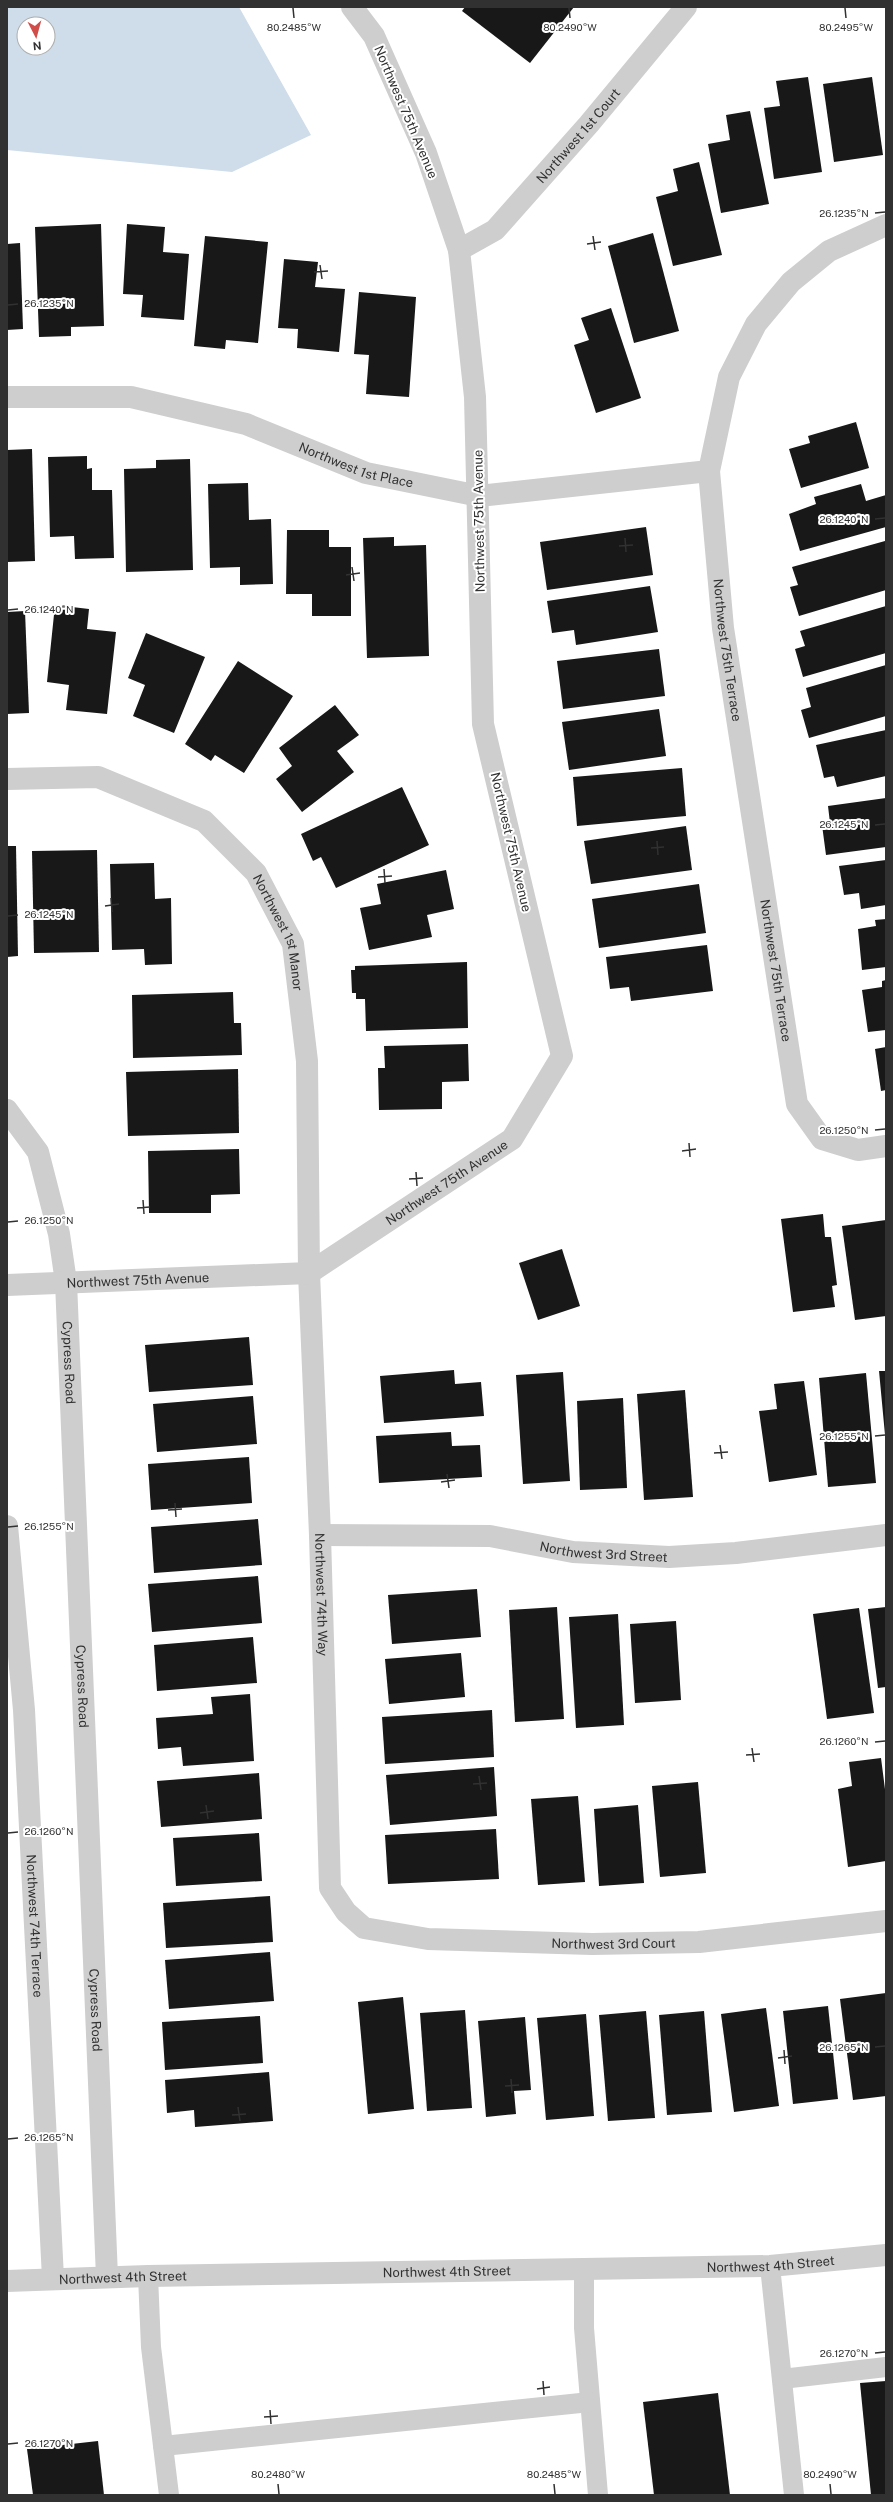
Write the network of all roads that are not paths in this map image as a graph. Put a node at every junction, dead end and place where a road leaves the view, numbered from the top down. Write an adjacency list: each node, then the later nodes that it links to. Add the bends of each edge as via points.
1 (352, 7): 4 (street, Northwest 75th Avenue, via 374,36 423,146)
2 (686, 7): 4 (street, Northwest 1st Court, via 589,124 495,230)
3 (886, 225): 6 (street, Northwest 75th Terrace, via 829,251 791,282 756,324 730,377)
4 (459, 250): 7 (street, Northwest 75th Avenue, via 476,397)
5 (7, 396): 7 (street, Northwest 1st Place, via 131,398 246,424 366,473)
6 (710, 470): 7 (street, Northwest 1st Place); 10 (street, Northwest 75th Terrace, via 723,628 797,1104 822,1139 858,1150)
7 (479, 496): 11 (street, Northwest 75th Avenue, via 483,724 562,1056 512,1139)
8 (7, 779): 11 (street, Northwest 1st Manor, via 98,778 204,821 256,873 294,944 307,1061)
9 (7, 1110): 12 (street, Cypress Road, via 38,1152 59,1234)
10 (886, 1146)
11 (309, 1272): 12 (street, Northwest 75th Avenue); 15 (street, Northwest 74th Way)
12 (66, 1282): 13 (street, Northwest 75th Avenue); 23 (street, Cypress Road)
13 (7, 1285)
14 (7, 1526): 24 (street, Northwest 74th Terrace, via 24,1710)
15 (320, 1535): 16 (street, Northwest 3rd Street, via 490,1536 573,1552 669,1557 736,1553); 17 (street, Northwest 74th Way, via 330,1888)
16 (886, 1535)
17 (346, 1912): 18 (street, Northwest 3rd Court, via 364,1928 428,1939 592,1944 699,1942)
18 (886, 1921)
19 (886, 2255): 20 (street, Northwest 4th Street)
20 (770, 2266): 21 (street, Northwest 4th Street); 27 (lane)
21 (584, 2270): 22 (street, Northwest 4th Street); 28 (lane, via 584,2328)
22 (148, 2276): 23 (street, Northwest 4th Street); 29 (lane, via 151,2347)
23 (107, 2277): 24 (street, Northwest 4th Street)
24 (53, 2278): 25 (street, Northwest 4th Street)
25 (7, 2281)
26 (886, 2367): 27 (lane)
27 (782, 2379): 32 (lane)
28 (590, 2402): 29 (lane); 31 (lane)
29 (163, 2446): 30 (lane)
30 (169, 2495)
31 (598, 2495)
32 (794, 2495)

